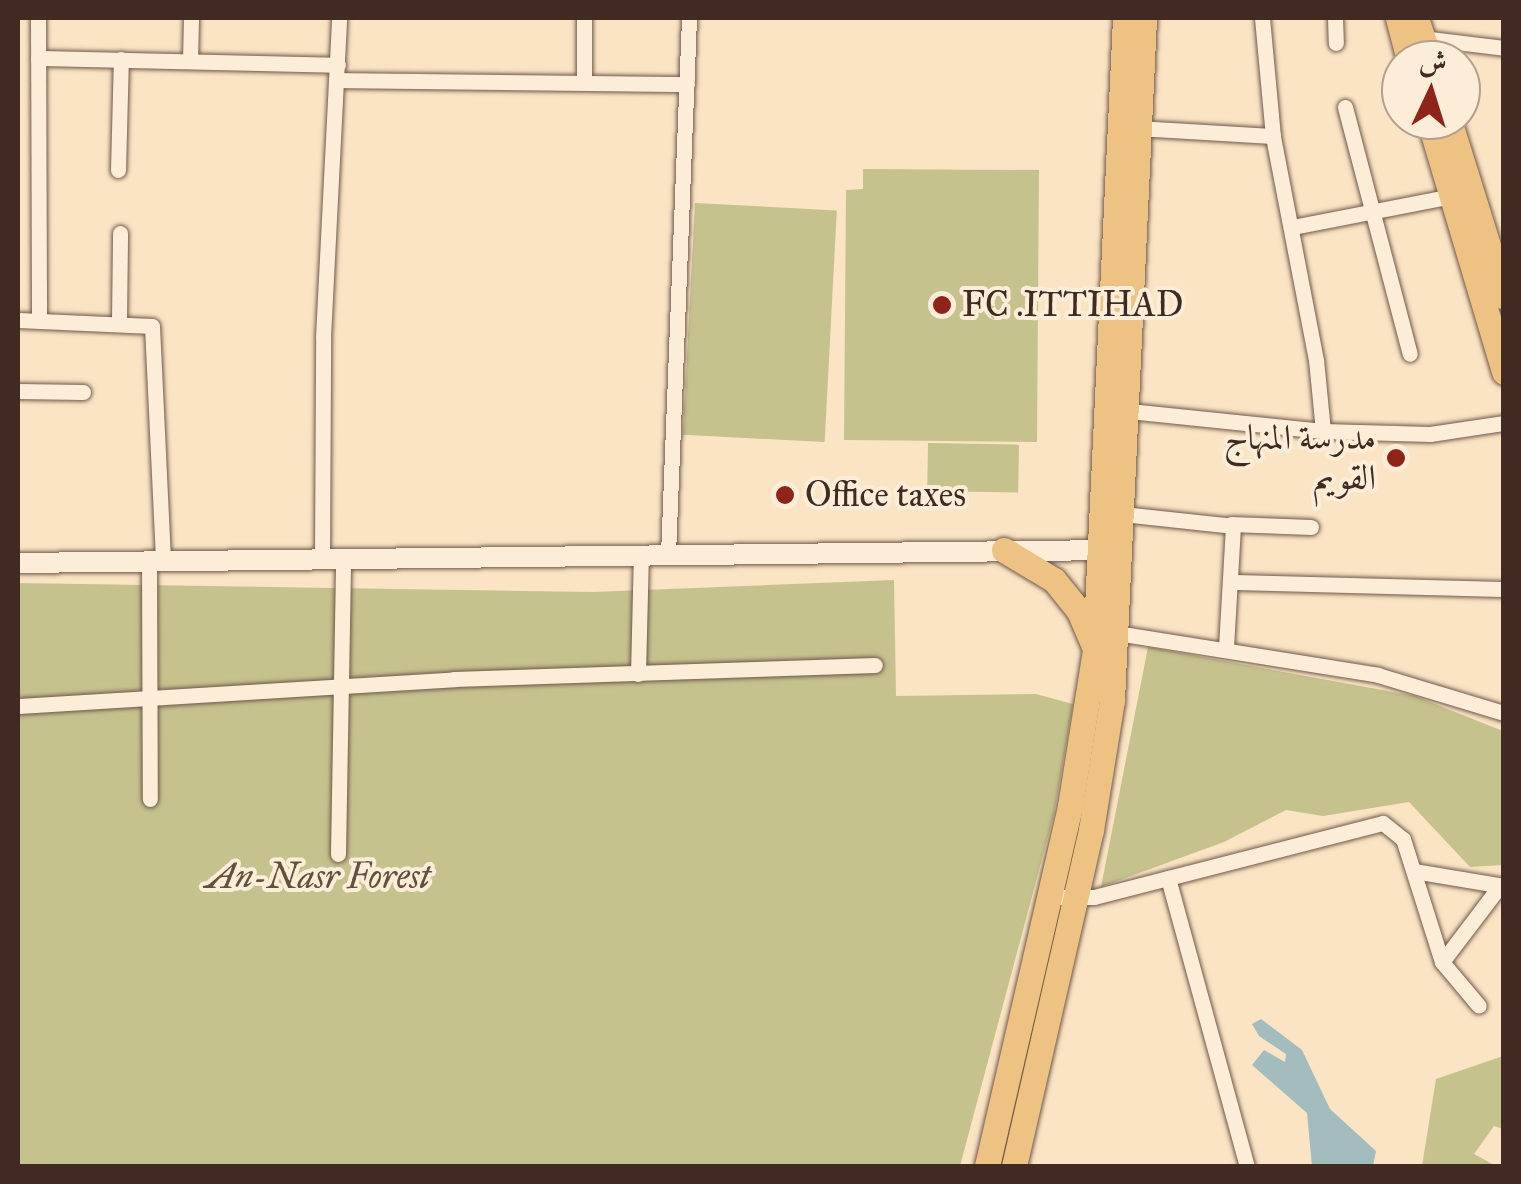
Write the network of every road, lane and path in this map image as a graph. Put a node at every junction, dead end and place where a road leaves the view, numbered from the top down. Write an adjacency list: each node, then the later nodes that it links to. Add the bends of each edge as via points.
1 (38, 18): 13 (street)
2 (191, 18): 15 (street)
3 (339, 18): 16 (street)
4 (584, 18): 19 (street)
5 (689, 18): 20 (street)
6 (1125, 18): 46 (main road)
7 (1144, 18): 22 (main road)
8 (1262, 18): 23 (street)
9 (1335, 18): 11 (street)
10 (1423, 39): 12 (street)
11 (1336, 43)
12 (1504, 48)
13 (38, 58): 14 (street); 18 (street)
14 (121, 59): 15 (street); 26 (street)
15 (190, 60): 16 (street)
16 (338, 73): 19 (street); 49 (street, via 322,337)
17 (18, 80): 18 (street)
18 (38, 80): 32 (street)
19 (584, 82): 20 (street)
20 (687, 84): 48 (street)
21 (1345, 106): 28 (street)
22 (1140, 128): 23 (street); 39 (main road)
23 (1273, 136): 29 (street)
24 (1435, 140): 27 (main road)
25 (1455, 140): 31 (main road)
26 (118, 170)
27 (1453, 196): 28 (street); 36 (main road)
28 (1374, 214): 29 (street); 35 (street)
29 (1293, 227): 41 (street)
30 (120, 233): 34 (street)
31 (1504, 297)
32 (39, 319): 33 (street); 34 (street)
33 (18, 320)
34 (119, 322): 50 (street, via 152,326 156,334)
35 (1410, 354)
36 (1504, 372)
37 (18, 392): 38 (street)
38 (83, 392)
39 (1129, 411): 41 (street); 42 (main road)
40 (1504, 424): 41 (street, via 1430,434)
41 (1323, 432)
42 (1123, 514): 43 (street); 46 (main road)
43 (1231, 524): 44 (street); 52 (street)
44 (1311, 527)
45 (1004, 550): 46 (street); 48 (street); 56 (main road, via 1054,580 1079,612)
46 (1111, 550): 54 (main road); 56 (main road)
47 (641, 555): 48 (street); 49 (street); 58 (street)
48 (668, 555)
49 (333, 558): 50 (street); 59 (street)
50 (156, 560): 51 (street); 60 (street)
51 (18, 563)
52 (1233, 582): 53 (street); 55 (street)
53 (1504, 589)
54 (1117, 633): 55 (street); 68 (main road, via 1102,771)
55 (1226, 648): 62 (street, via 1429,686)
56 (1095, 650): 68 (main road)
57 (875, 665): 58 (street)
58 (638, 674): 59 (street)
59 (342, 687): 60 (street); 64 (street)
60 (150, 698): 61 (street); 63 (street)
61 (18, 706)
62 (1504, 713)
63 (150, 799)
64 (338, 854)
65 (1414, 871): 66 (street, via 1396,829 1368,822); 67 (street); 69 (street)
66 (1168, 878): 68 (street); 75 (street)
67 (1501, 886): 69 (street)
68 (1063, 898): 71 (main road); 72 (main road)
69 (1442, 962): 70 (street)
70 (1479, 1006)
71 (994, 1125): 72 (main road); 73 (main road)
72 (1021, 1132): 74 (main road)
73 (987, 1166)
74 (1014, 1166)
75 (1247, 1166)

